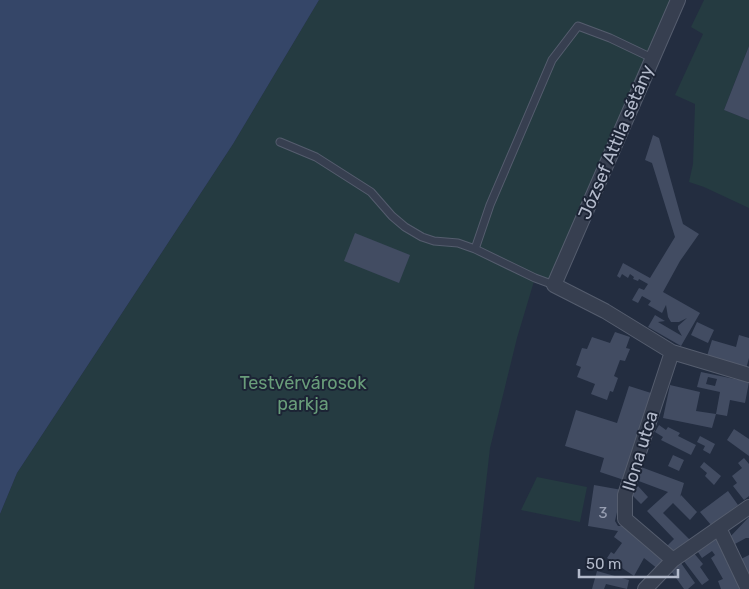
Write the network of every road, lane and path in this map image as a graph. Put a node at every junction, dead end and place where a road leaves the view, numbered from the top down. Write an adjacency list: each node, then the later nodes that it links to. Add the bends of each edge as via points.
1 (678, 0): 2 (street, József Attila sétány)
2 (652, 58): 4 (lane, via 578,26 552,60 490,205); 5 (street, József Attila sétány)
3 (280, 142): 4 (lane, via 316,157 370,192 392,216 422,237)
4 (475, 249): 5 (lane)
5 (554, 285): 6 (street, via 605,311)
6 (672, 352): 7 (street); 10 (street, Ilona utca, via 625,495 625,518)
7 (749, 375)
8 (749, 507): 9 (street)
9 (719, 528): 10 (street); 12 (street)
10 (673, 560): 11 (street)
11 (645, 589)
12 (748, 589)

